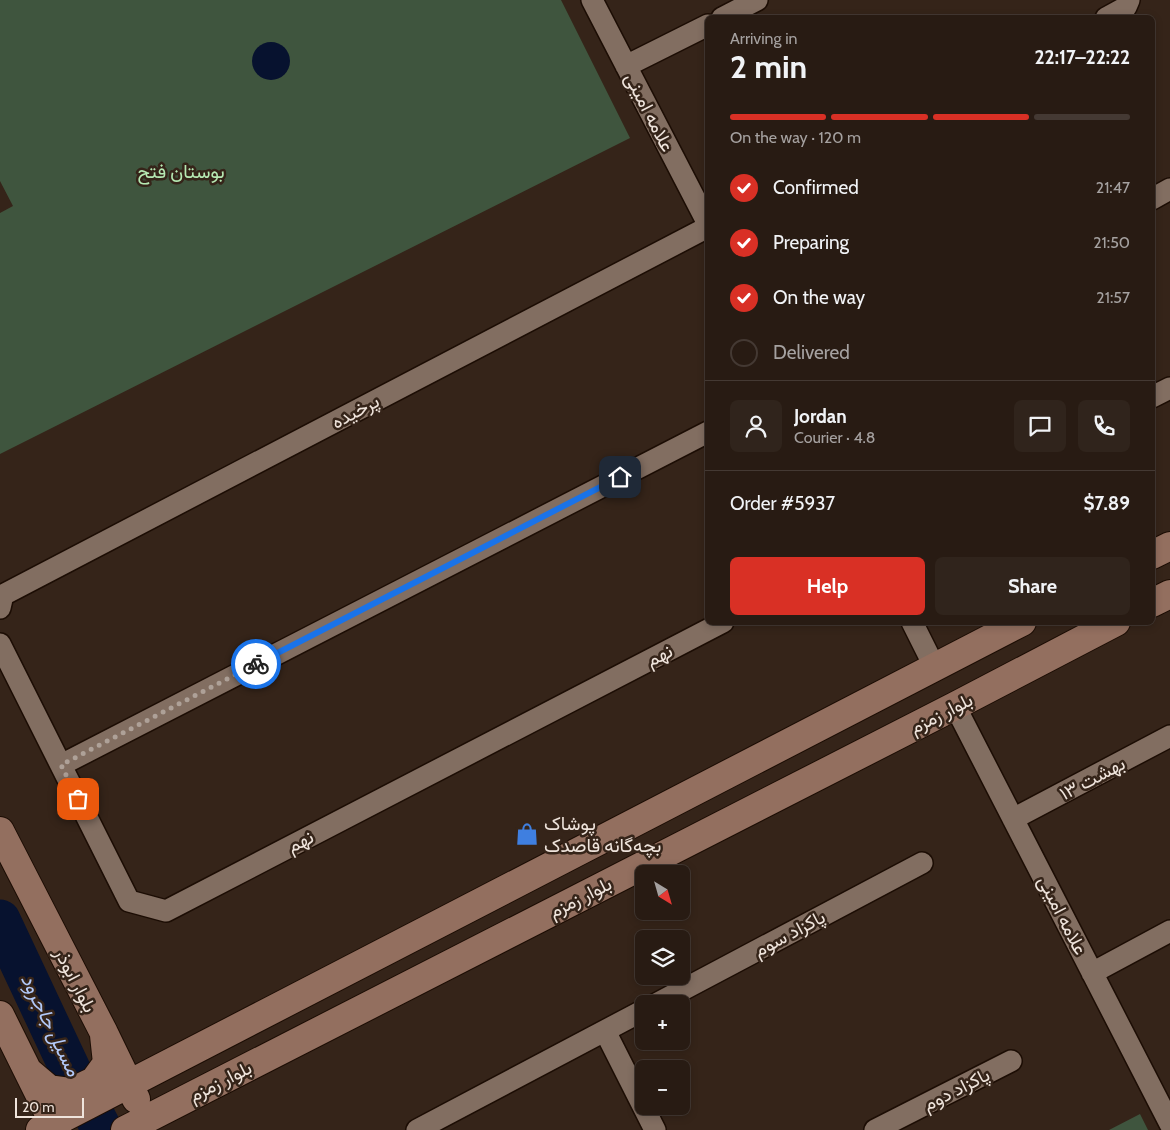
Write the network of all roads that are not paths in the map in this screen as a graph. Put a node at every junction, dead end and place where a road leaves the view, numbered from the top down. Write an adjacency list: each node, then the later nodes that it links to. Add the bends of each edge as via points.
1 (592, 0): 7 (street, علامه امینی)
2 (757, 0): 4 (street)
3 (1129, 0): 5 (street, via 1126,7)
4 (728, 15)
5 (1111, 15)
6 (705, 26): 7 (street)
7 (626, 66): 10 (street, علامه امینی)
8 (1170, 190): 9 (street)
9 (1155, 198)
10 (705, 220)
11 (705, 228): 18 (street, پرخیده)
12 (1170, 388): 13 (street)
13 (1155, 396)
14 (705, 434): 28 (street)
15 (1170, 546): 16 (main road)
16 (1155, 554)
17 (1170, 594): 19 (main road)
18 (1, 601)
19 (1155, 602)
20 (716, 625): 28 (street, نهم, via 166,911 129,901)
21 (914, 625): 25 (street)
22 (1016, 625): 25 (main road, بلوار زمزم)
23 (1110, 625): 26 (main road, بلوار زمزم)
24 (0, 644): 28 (street, نهم)
25 (935, 668): 26 (main road); 41 (main road, بلوار زمزم)
26 (955, 706): 29 (street, علامه امینی); 43 (main road, بلوار زمزم)
27 (1170, 736): 29 (street, بهشت ۱۳)
28 (61, 765)
29 (1013, 819): 33 (street, علامه امینی)
30 (0, 831): 41 (main road, بلوار ابوذر, via 104,1033)
31 (922, 863): 34 (street, پاکزاد سوم)
32 (1170, 931): 33 (street)
33 (1092, 973): 42 (street, علامه امینی)
34 (673, 995)
35 (0, 1015): 41 (main road, بلوار ابوذر, via 28,1070)
36 (635, 1015): 38 (street)
37 (0, 1025): 39 (main road)
38 (605, 1031): 44 (street); 45 (street)
39 (0, 1057)
40 (1011, 1061): 46 (street, پاکزاد دوم)
41 (78, 1106): 43 (main road, بلوار ابوذر)
42 (1170, 1124)
43 (137, 1127)
44 (416, 1130)
45 (655, 1130)
46 (875, 1130)

